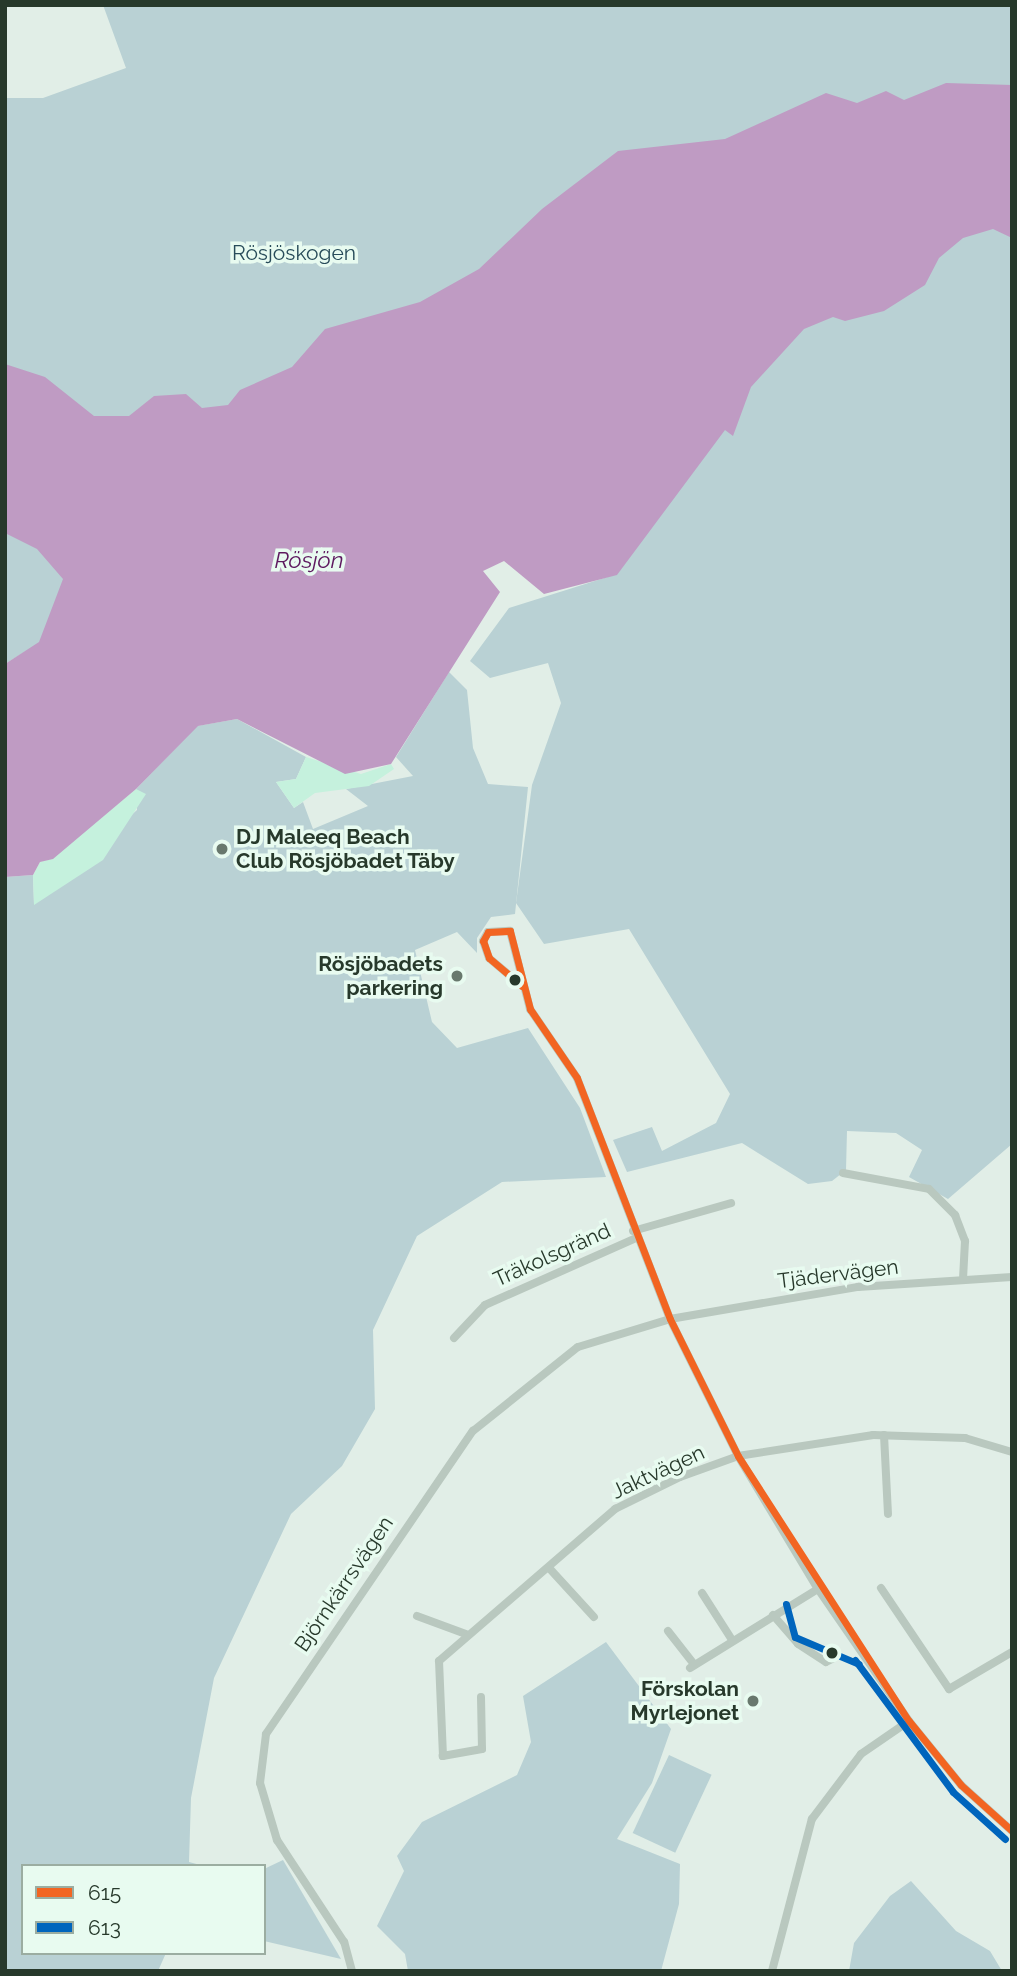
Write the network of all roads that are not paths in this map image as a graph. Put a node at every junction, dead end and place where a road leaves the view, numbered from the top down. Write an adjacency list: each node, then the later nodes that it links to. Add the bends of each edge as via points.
1 (522, 986): 1 (street, via 510,931 488,932 483,941 489,958); 4 (street, via 530,1009 577,1078)
2 (843, 1173): 5 (street, via 929,1189 955,1215 965,1241)
3 (731, 1203): 4 (street, Träkolsgränd)
4 (634, 1234): 7 (street); 8 (street, Träkolsgränd, via 485,1305)
5 (964, 1276): 6 (street, Tjädervägen); 7 (street, Tjädervägen)
6 (1012, 1277)
7 (670, 1319): 11 (street); 28 (street, Björnkärrsvägen, via 578,1347 473,1431 266,1734 260,1783 277,1840 344,1942)
8 (454, 1338)
9 (884, 1435): 10 (street, Jaktvägen, via 965,1438); 11 (street, Jaktvägen); 12 (street)
10 (1012, 1452)
11 (738, 1457): 13 (street, Jaktvägen, via 615,1509); 15 (street)
12 (888, 1514)
13 (550, 1569): 19 (street); 21 (street, Jaktvägen)
14 (881, 1588): 23 (street, via 950,1689)
15 (818, 1590): 17 (street); 26 (street)
16 (702, 1592): 22 (street)
17 (773, 1615): 22 (street); 24 (street, via 798,1644 826,1662)
18 (417, 1616): 21 (street)
19 (594, 1617)
20 (668, 1631): 22 (street, via 691,1666)
21 (466, 1634): 25 (street, Jaktvägen, via 439,1661 443,1756 482,1749)
22 (732, 1640)
23 (1012, 1652)
24 (834, 1658)
25 (481, 1697)
26 (909, 1721): 27 (street, via 961,1785); 29 (street, via 861,1754 812,1819)
27 (1012, 1831)
28 (352, 1971)
29 (772, 1971)

